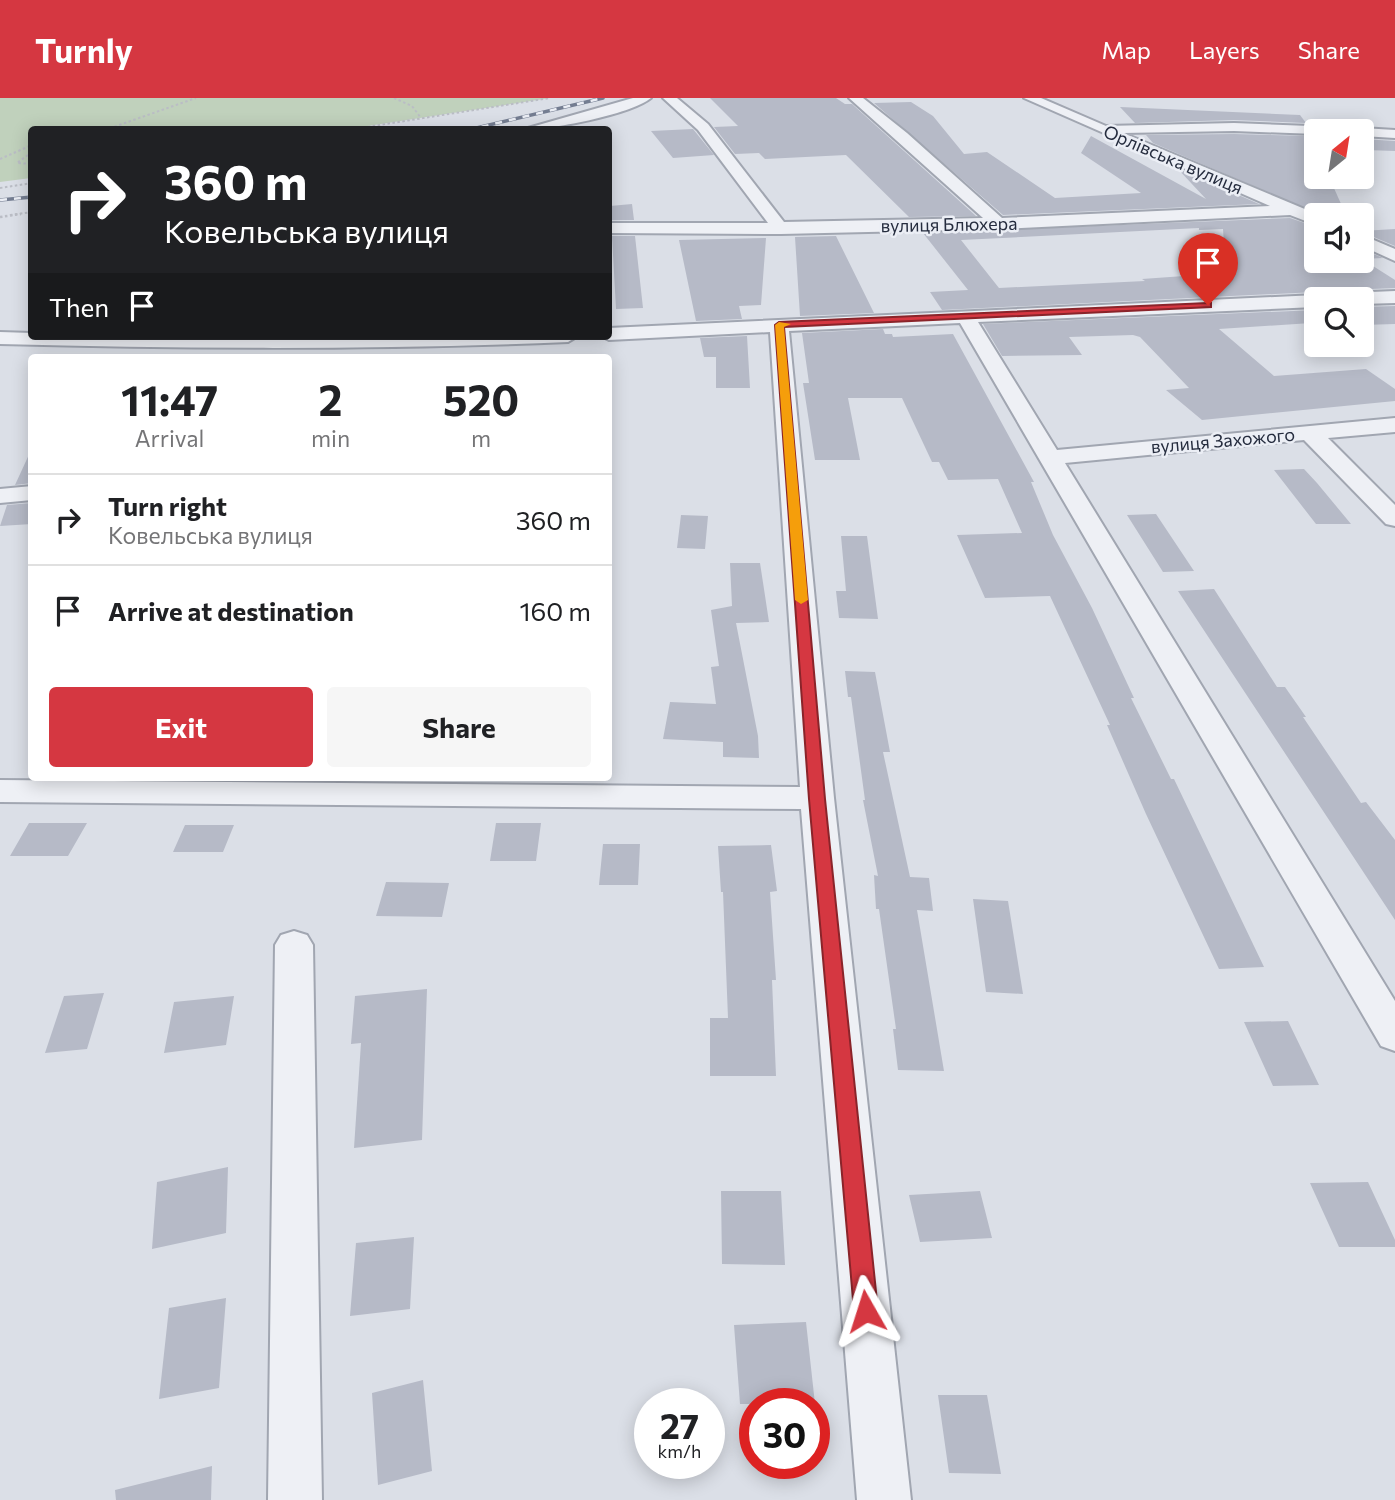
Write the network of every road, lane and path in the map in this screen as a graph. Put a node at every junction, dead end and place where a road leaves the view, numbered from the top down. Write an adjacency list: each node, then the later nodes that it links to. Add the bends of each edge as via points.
1 (196, 98): 9 (path)
2 (394, 98): 8 (path, via 412,106)
3 (550, 98): 8 (path)
4 (645, 98): 11 (street)
5 (669, 98): 28 (street, via 703,127)
6 (855, 98): 26 (street)
7 (1030, 98): 12 (street, Орлівська вулиця)
8 (421, 118): 10 (path)
9 (116, 126)
10 (372, 126)
11 (544, 126)
12 (1102, 129): 13 (street); 22 (street, Орлівська вулиця)
13 (1304, 130)
14 (1374, 133): 15 (street)
15 (1395, 134)
16 (28, 147): 18 (path)
17 (28, 155): 19 (path, via 17,163)
18 (0, 159)
19 (28, 164)
20 (28, 184): 21 (path)
21 (0, 188)
22 (1289, 210): 24 (street, Орлівська вулиця); 26 (street, вулиця Блюхера)
23 (28, 213): 25 (path)
24 (1304, 216)
25 (0, 217)
26 (999, 224): 28 (street, вулиця Блюхера)
27 (612, 228): 28 (street, вулиця Блюхера)
28 (781, 229)
29 (1374, 246): 30 (street)
30 (1395, 256)
31 (1395, 297): 32 (street)
32 (1374, 298)
33 (1304, 302): 34 (street)
34 (965, 316): 35 (street); 44 (street)
35 (779, 325): 36 (street); 49 (street)
36 (612, 334)
37 (0, 338): 38 (street)
38 (28, 338)
39 (177, 340): 41 (street)
40 (534, 340): 41 (street)
41 (449, 350)
42 (1395, 425): 43 (street, вулиця Захожого)
43 (1311, 434): 44 (street, вулиця Захожого); 47 (street)
44 (1051, 457): 51 (street)
45 (28, 493): 46 (street)
46 (0, 496)
47 (1395, 519)
48 (0, 791): 49 (street)
49 (817, 799): 53 (street)
50 (294, 945): 52 (street)
51 (1395, 1035)
52 (295, 1500)
53 (884, 1500)

